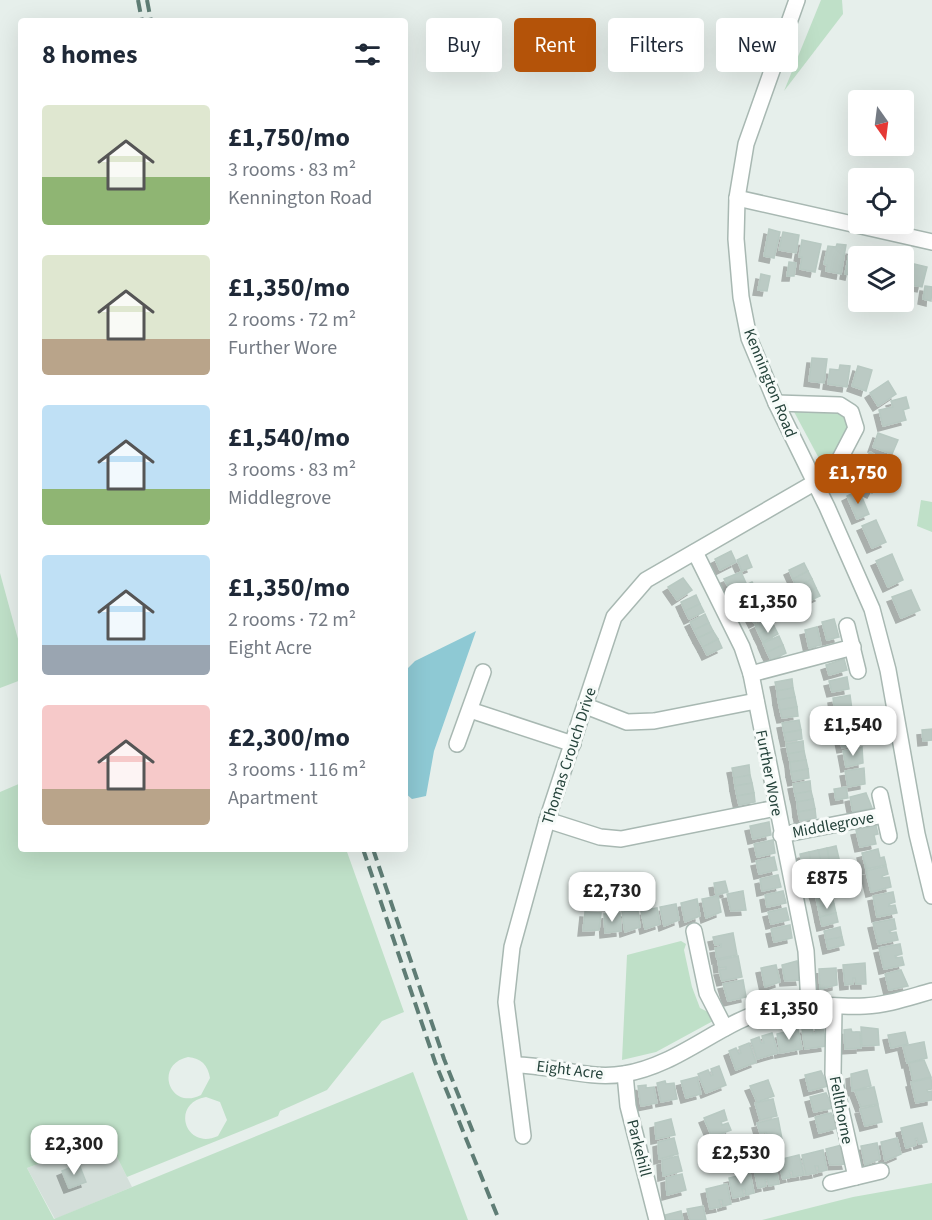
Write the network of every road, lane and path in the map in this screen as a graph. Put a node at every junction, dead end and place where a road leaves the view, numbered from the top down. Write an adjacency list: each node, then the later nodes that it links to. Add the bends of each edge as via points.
1 (797, 0): 2 (street, Kennington Road, via 746,144)
2 (737, 198): 3 (street); 4 (street, Kennington Road, via 737,259 744,318)
3 (932, 242)
4 (776, 403): 5 (street, Kennington Road); 5 (street, Thomas Crouch Drive, via 840,405 855,418 852,439 833,472)
5 (815, 483): 6 (street, Thomas Crouch Drive); 23 (street, Kennington Road, via 858,576 882,644)
6 (695, 552): 11 (street, Further Wore, via 742,647); 13 (street, Thomas Crouch Drive, via 646,580 614,617)
7 (847, 626): 8 (street)
8 (853, 647): 9 (street); 11 (street)
9 (858, 671)
10 (483, 672): 14 (street)
11 (750, 674): 12 (street, Further Wore)
12 (756, 701): 13 (street, via 654,721 627,722); 18 (street, Further Wore)
13 (585, 706): 16 (street, Thomas Crouch Drive)
14 (470, 710): 15 (street); 16 (street)
15 (458, 744)
16 (573, 744): 20 (street, Thomas Crouch Drive)
17 (880, 795): 19 (street, Middlegrove)
18 (776, 808): 20 (street, via 621,839 600,837); 21 (street, Further Wore)
19 (885, 815): 21 (street, Middlegrove); 22 (street, Middlegrove)
20 (547, 820): 29 (street, Thomas Crouch Drive, via 512,947 506,1002)
21 (781, 835): 26 (street, Further Wore, via 806,951)
22 (889, 836)
23 (932, 896)
24 (694, 931): 28 (street, via 707,993)
25 (932, 991): 27 (street, Eight Acre, via 879,1005)
26 (809, 1004): 27 (street, Eight Acre); 28 (street, Eight Acre, via 774,1008)
27 (834, 1006): 33 (street, Fellthorne, via 833,1074)
28 (725, 1028): 30 (street, Eight Acre, via 675,1058)
29 (515, 1065): 30 (street, Eight Acre, via 539,1065 597,1076); 31 (street, Thomas Crouch Drive)
30 (625, 1074): 35 (street, Parkehill, via 628,1106)
31 (523, 1136)
32 (881, 1171): 33 (street)
33 (856, 1177): 34 (street)
34 (831, 1183)
35 (657, 1220)

